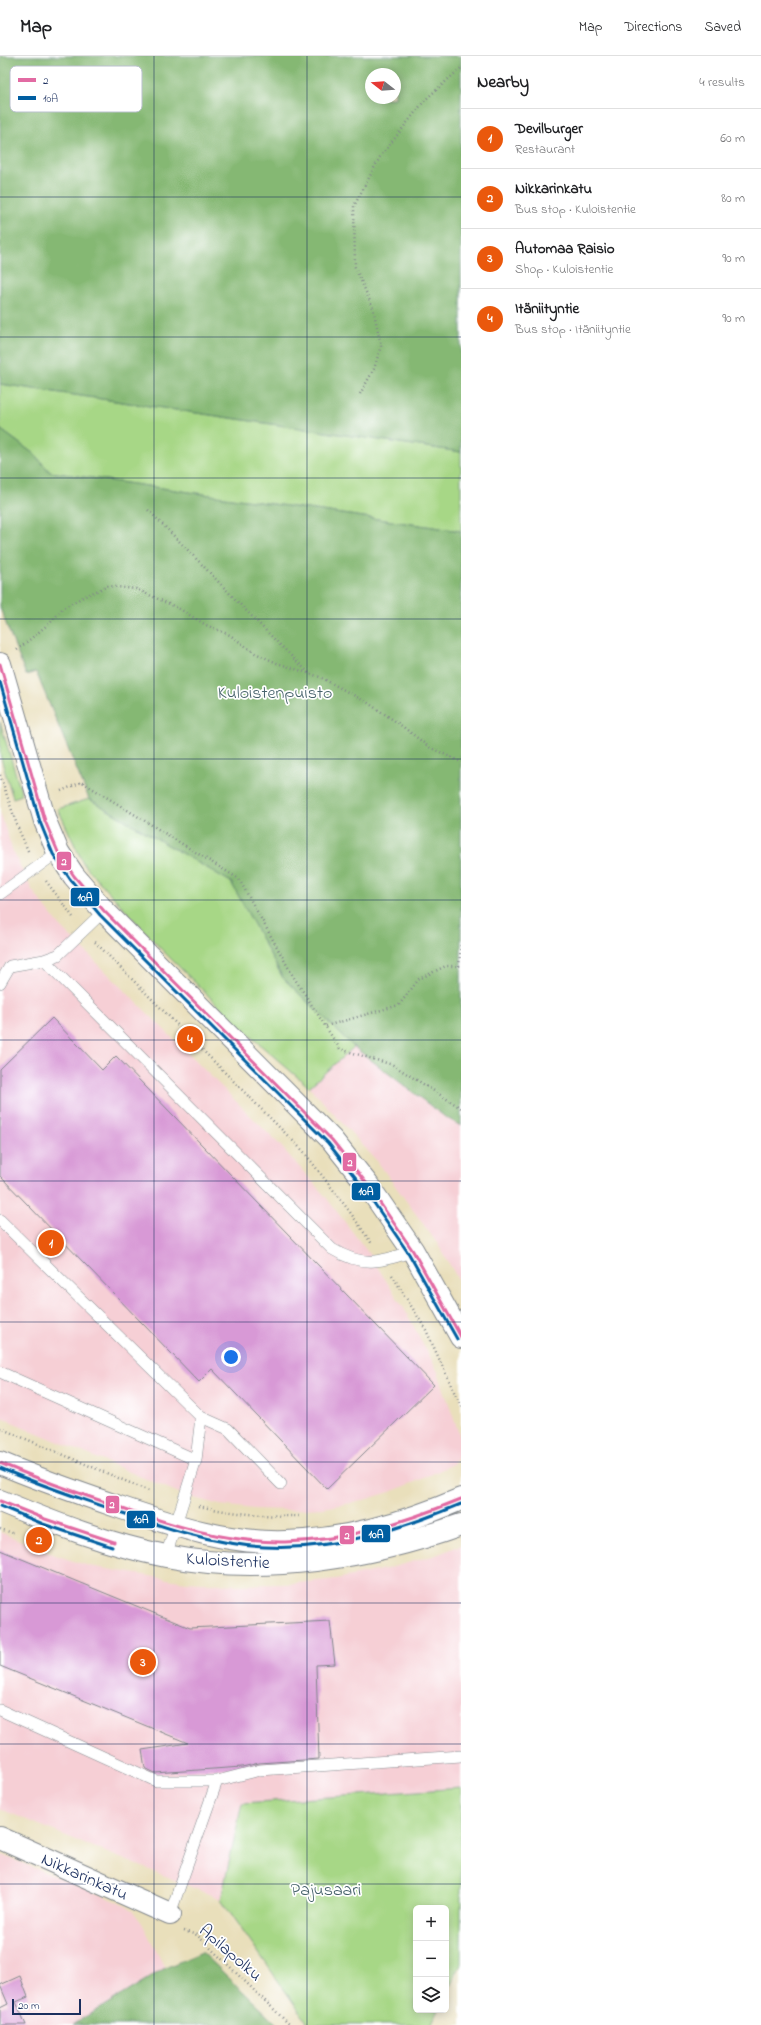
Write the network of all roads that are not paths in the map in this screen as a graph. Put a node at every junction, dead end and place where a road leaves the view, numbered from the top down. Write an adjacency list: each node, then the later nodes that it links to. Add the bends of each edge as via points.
1 (0, 664): 2 (street, via 41,809)
2 (58, 852): 3 (lane); 4 (street, via 74,876)
3 (0, 894)
4 (104, 911): 5 (lane, via 58,955); 8 (street, via 332,1140 368,1184)
5 (44, 960): 6 (lane, via 10,966); 8 (lane, via 332,1249 346,1258 365,1262 383,1261)
6 (0, 983)
7 (0, 1220): 11 (lane)
8 (413, 1251): 9 (street)
9 (461, 1337)
10 (0, 1372): 12 (lane)
11 (201, 1417): 12 (lane); 14 (lane, via 228,1430)
12 (196, 1460): 18 (lane)
13 (0, 1463): 18 (street, Kuloistentie, via 78,1494)
14 (281, 1484)
15 (461, 1499): 18 (street, Kuloistentie, via 384,1528 316,1540 257,1542)
16 (0, 1500): 19 (street, Kuloistentie, via 82,1532)
17 (461, 1525): 19 (street, Kuloistentie, via 410,1541 319,1559 259,1563 204,1561)
18 (175, 1526): 19 (lane)
19 (166, 1556)
20 (0, 1710): 22 (lane, via 156,1781)
21 (461, 1756): 22 (lane, via 260,1770)
22 (218, 1781): 24 (lane)
23 (0, 1838): 24 (street, Nikkarinkatu)
24 (176, 1922)

